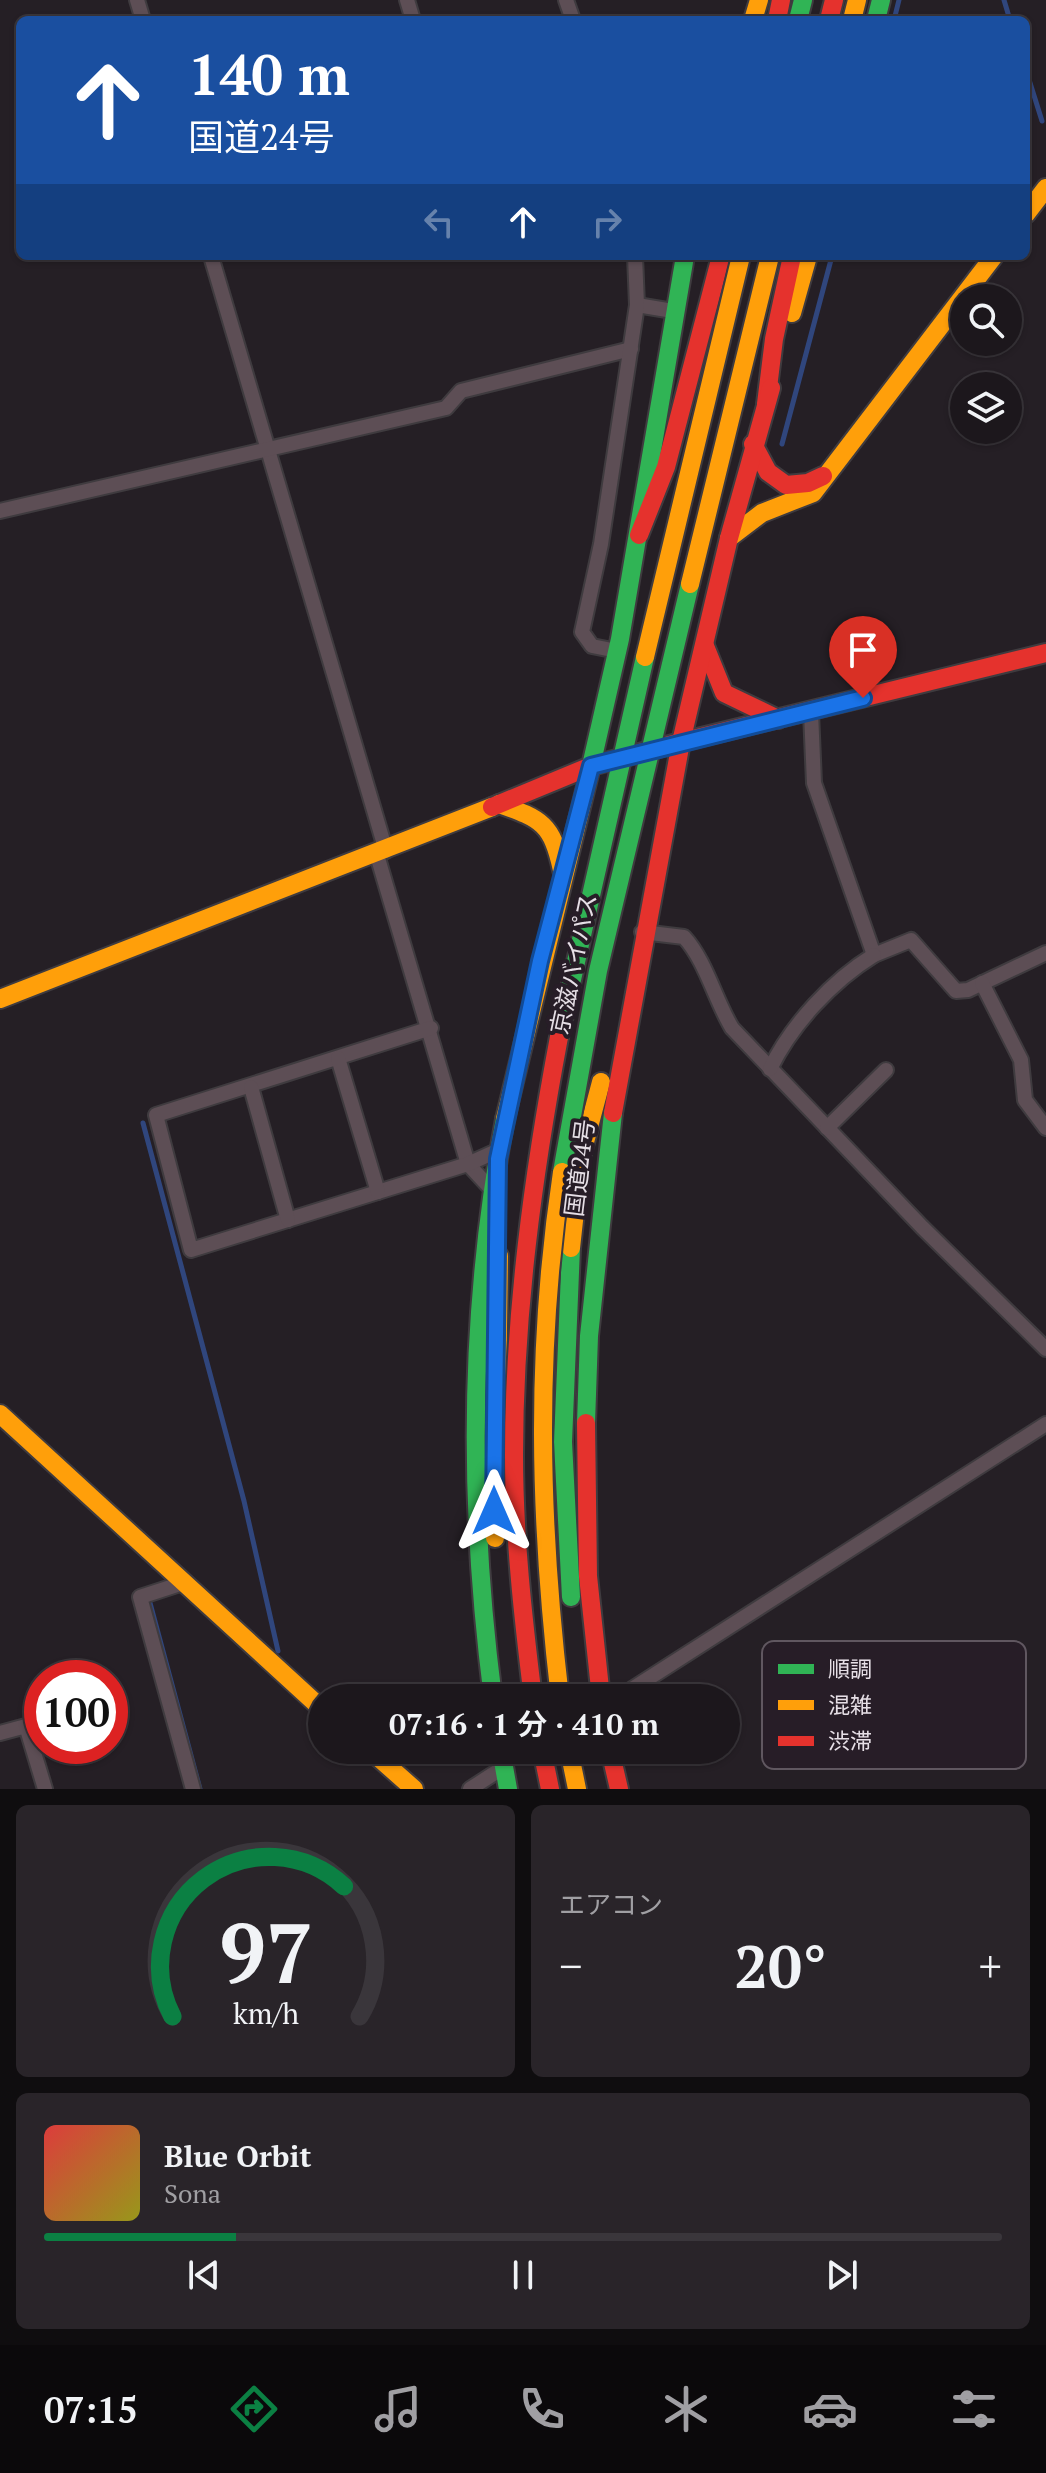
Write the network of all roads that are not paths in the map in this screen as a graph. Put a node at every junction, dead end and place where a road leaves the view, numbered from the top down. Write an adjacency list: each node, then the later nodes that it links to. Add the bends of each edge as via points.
1 (1046, 188): 2 (main road)
2 (1030, 209)
3 (212, 260): 19 (street)
4 (635, 260): 13 (street)
5 (684, 260): 14 (main road)
6 (707, 260): 16 (main road)
7 (720, 260): 16 (main road)
8 (740, 260): 58 (main road, 京滋バイパス, bridge, via 576,944 528,1209 512,1442 516,1551)
9 (769, 260): 59 (main road, 京滋バイパス, bridge, via 610,907 559,1172 544,1298 538,1433 543,1560)
10 (791, 260): 17 (main road)
11 (807, 260): 17 (main road)
12 (991, 260): 20 (main road)
13 (637, 305): 14 (street); 15 (street)
14 (673, 311): 22 (main road)
15 (631, 349): 19 (street, via 461,391 446,408); 25 (street, via 582,632 592,646)
16 (685, 389): 22 (main road, via 666,467)
17 (766, 404): 18 (main road, 国道24号)
18 (753, 444): 20 (main road, via 768,472 786,485); 23 (main road, 国道24号)
19 (266, 447): 21 (street); 32 (street)
20 (828, 474): 23 (main road, via 813,493 762,513)
21 (0, 511)
22 (639, 535): 25 (main road)
23 (729, 538): 24 (main road, 国道24号)
24 (705, 646): 28 (main road, via 724,693); 29 (main road, 国道24号)
25 (617, 651): 30 (main road)
26 (1046, 653): 27 (main road)
27 (811, 712): 28 (main road); 36 (street, via 814,783)
28 (778, 719): 29 (main road)
29 (681, 742): 30 (main road); 34 (main road, 国道24号)
30 (591, 766): 31 (main road); 33 (main road)
31 (499, 804): 32 (main road); 33 (main road, via 545,823 555,836)
32 (381, 853): 38 (main road); 40 (street)
33 (562, 875): 47 (main road)
34 (641, 932): 39 (main road, 国道24号); 42 (street, via 684,937 694,947 732,1028)
35 (1046, 953): 37 (street)
36 (874, 955): 37 (street, via 911,940 956,991); 42 (street, via 843,975)
37 (982, 983): 46 (street, via 1021,1060 1025,1100)
38 (0, 999)
39 (627, 1010): 60 (main road, via 598,1090 579,1175 561,1438 563,1529); 61 (main road, 国道24号, via 595,1240 585,1372 583,1492)
40 (431, 1028): 41 (street); 48 (street)
41 (338, 1058): 44 (street); 50 (street)
42 (770, 1069): 45 (street)
43 (886, 1070): 45 (street)
44 (251, 1087): 51 (street); 51 (street, via 156,1115 191,1250)
45 (827, 1128): 52 (street)
46 (1046, 1128)
47 (498, 1154): 48 (street); 49 (main road); 57 (main road, via 494,1457 497,1567)
48 (468, 1164): 49 (street); 50 (street)
49 (493, 1191): 56 (main road, via 477,1310 472,1440 478,1576)
50 (378, 1192): 51 (street)
51 (288, 1220)
52 (1046, 1349)
53 (0, 1414): 55 (main road)
54 (1046, 1424): 62 (street)
55 (183, 1583): 63 (main road); 74 (street, via 140,1597)
56 (491, 1684)
57 (510, 1684)
58 (531, 1684)
59 (558, 1684)
60 (582, 1684)
61 (599, 1684)
62 (640, 1684)
63 (308, 1696)
64 (0, 1733): 73 (street, via 26,1726)
65 (386, 1764): 75 (main road)
66 (496, 1764): 76 (street)
67 (503, 1764): 77 (main road)
68 (521, 1764): 78 (main road)
69 (545, 1764): 79 (main road)
70 (572, 1764): 80 (main road)
71 (596, 1764): 81 (main road)
72 (613, 1764): 82 (main road)
73 (45, 1789)
74 (193, 1789)
75 (414, 1789)
76 (470, 1789)
77 (508, 1789)
78 (525, 1789)
79 (550, 1789)
80 (577, 1789)
81 (601, 1789)
82 (619, 1789)

